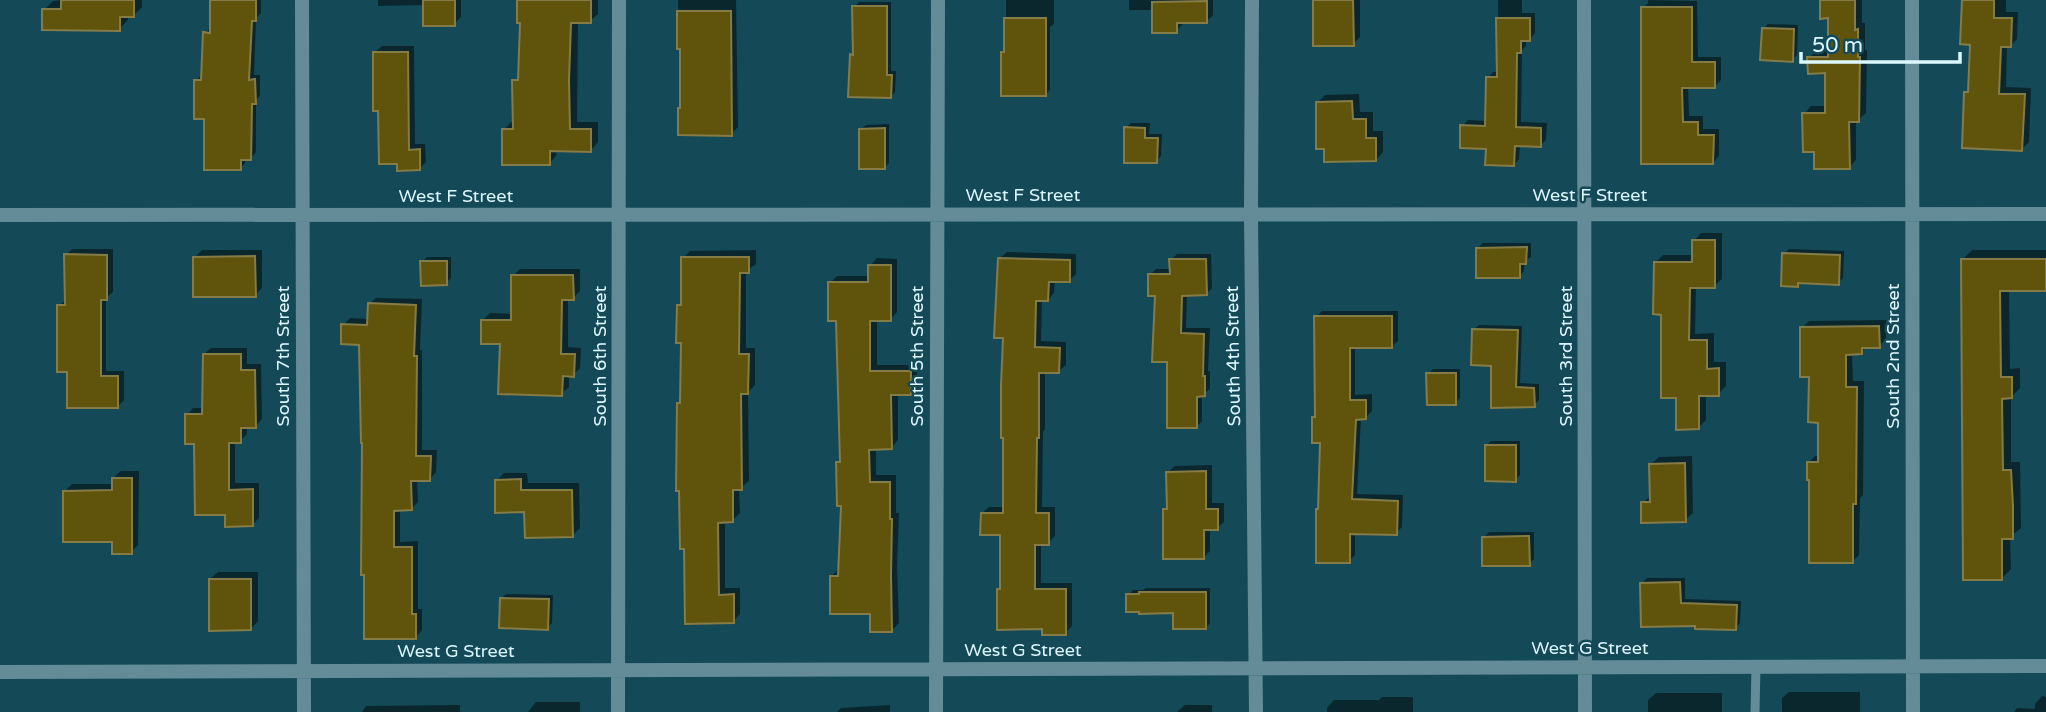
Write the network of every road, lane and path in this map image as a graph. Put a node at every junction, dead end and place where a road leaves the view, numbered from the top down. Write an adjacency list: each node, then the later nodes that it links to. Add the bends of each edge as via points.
1 (302, 0): 11 (street, South 7th Street)
2 (619, 0): 12 (street, South 6th Street)
3 (939, 0): 13 (street, South 5th Street)
4 (1252, 0): 14 (street, South 4th Street)
5 (1584, 0): 7 (street, South 3rd Street)
6 (1912, 0): 8 (street, South 2nd Street)
7 (1585, 214): 8 (street, West F Street); 14 (street, West F Street); 19 (street, South 3rd Street)
8 (1912, 214): 9 (street, West F Street); 17 (street, South 2nd Street)
9 (2046, 214)
10 (0, 215): 11 (street, West F Street)
11 (302, 215): 12 (street, West F Street); 23 (street, South 7th Street)
12 (620, 215): 13 (street, West F Street); 21 (street, South 6th Street)
13 (936, 215): 14 (street, West F Street); 20 (street, South 5th Street)
14 (1251, 215): 18 (street, South 4th Street)
15 (2046, 666): 17 (street, West G Street)
16 (1756, 667): 17 (street, West G Street); 19 (street, West G Street); 29 (lane)
17 (1913, 667): 30 (street, South 2nd Street)
18 (1256, 668): 19 (street, West G Street); 20 (street, West G Street); 27 (street, South 4th Street)
19 (1585, 668): 28 (street, South 3rd Street)
20 (935, 669): 21 (street, West G Street); 26 (street, South 5th Street)
21 (618, 670): 23 (street, West G Street); 25 (street, South 6th Street)
22 (0, 671): 23 (street, West G Street)
23 (303, 671): 24 (street, South 7th Street)
24 (304, 712)
25 (618, 712)
26 (936, 712)
27 (1256, 712)
28 (1585, 712)
29 (1755, 712)
30 (1913, 712)

